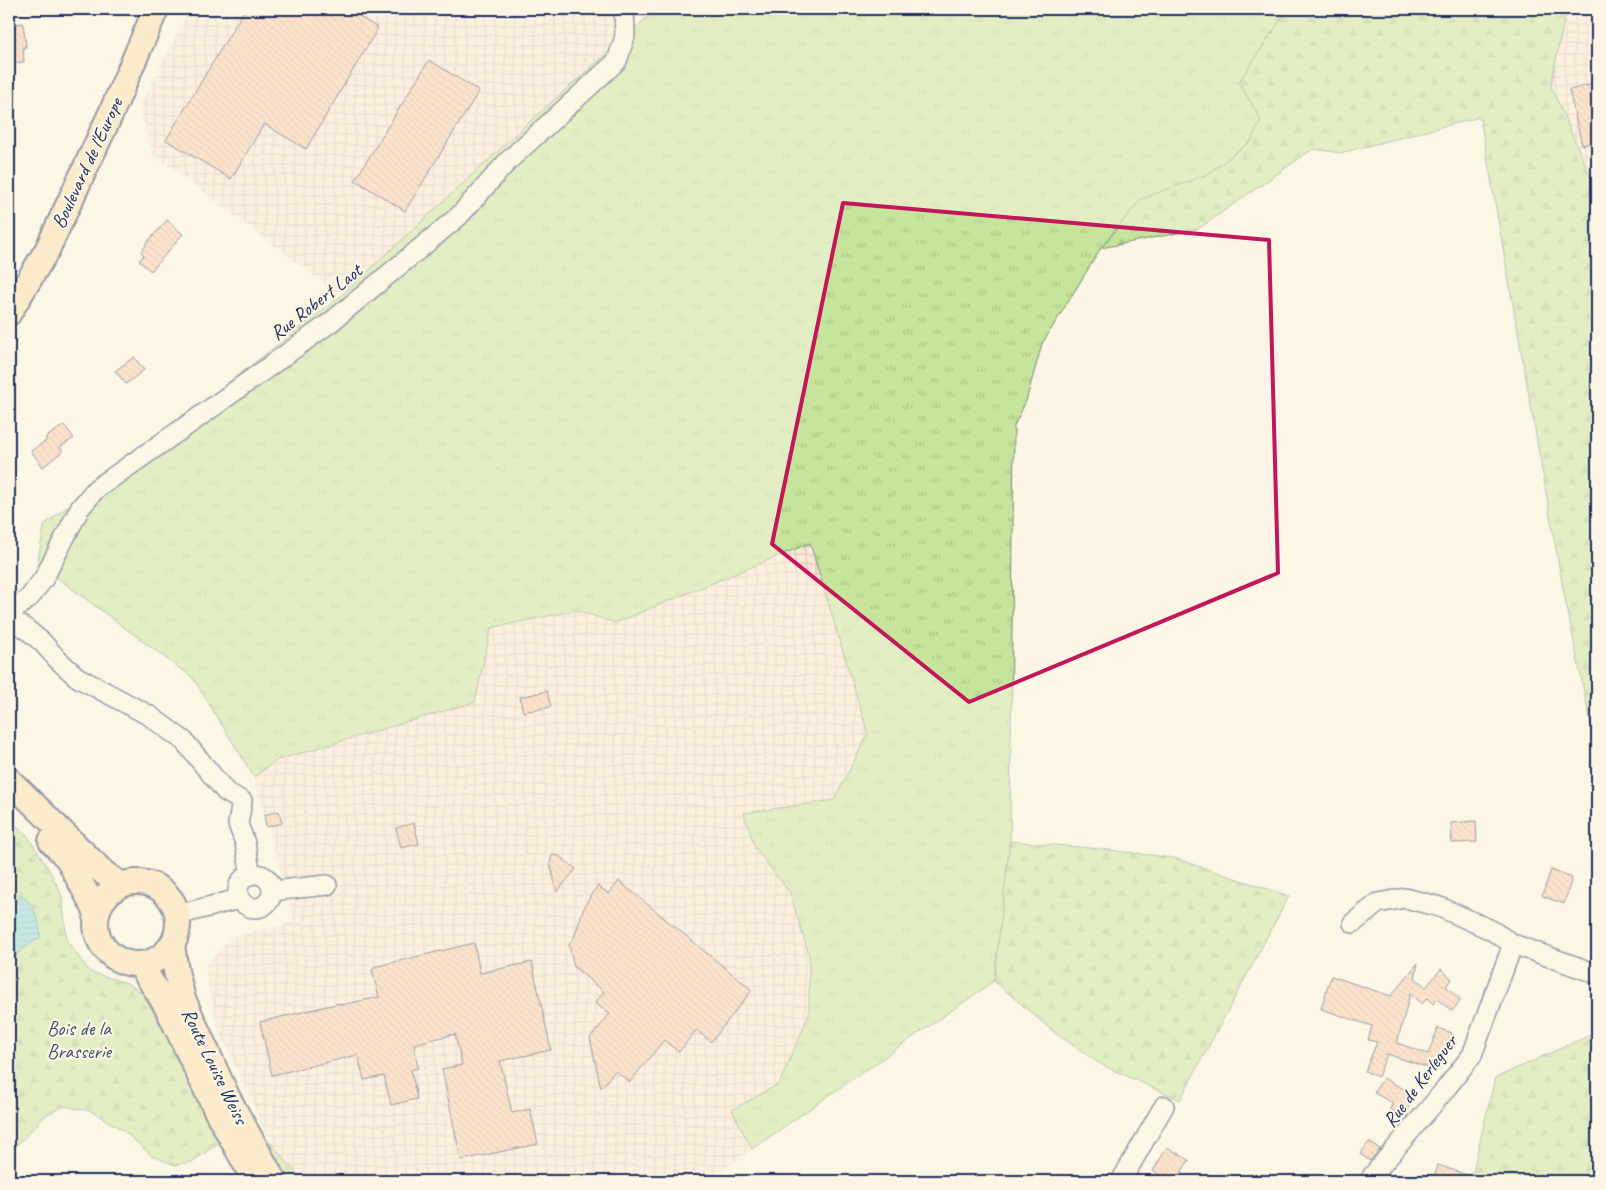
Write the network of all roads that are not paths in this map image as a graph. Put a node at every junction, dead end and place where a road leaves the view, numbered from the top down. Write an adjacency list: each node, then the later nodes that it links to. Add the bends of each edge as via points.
1 (140, 9): 4 (main road, Boulevard de l'Europe, via 74,165)
2 (156, 9): 5 (main road, Boulevard de l'Europe, via 47,250)
3 (625, 9): 6 (street, Rue Robert Laot, via 625,36 617,61 508,161 459,216 331,322 96,489 80,508 44,578 30,597)
4 (9, 286)
5 (9, 313)
6 (9, 610)
7 (9, 619): 10 (street, via 42,642 77,677 150,716 184,741 226,792 242,801 238,824)
8 (9, 780): 11 (main road, via 104,873)
9 (9, 799): 15 (main road, via 68,859)
10 (251, 875): 13 (street, via 257,874 267,880); 14 (street, via 241,881)
11 (121, 885): 15 (main road, via 105,896); 16 (main road, via 151,884 168,896)
12 (327, 885): 13 (street)
13 (272, 891): 14 (street, via 260,908 248,907)
14 (239, 899): 16 (street)
15 (97, 913): 20 (main road, via 96,930 102,947 123,962)
16 (177, 915): 19 (main road)
17 (1352, 923): 18 (street, via 1378,903 1405,898 1440,907 1491,930)
18 (1513, 944): 21 (street); 26 (street, Rue de Kerleguer, via 1472,1055)
19 (172, 945): 20 (main road, via 158,958); 24 (main road, Route Louise Weiss, via 183,999 228,1098)
20 (140, 964): 23 (main road, Route Louise Weiss, via 167,1007 216,1110)
21 (1597, 974)
22 (1164, 1106): 25 (street)
23 (255, 1181)
24 (274, 1181)
25 (1121, 1181)
26 (1370, 1181)

